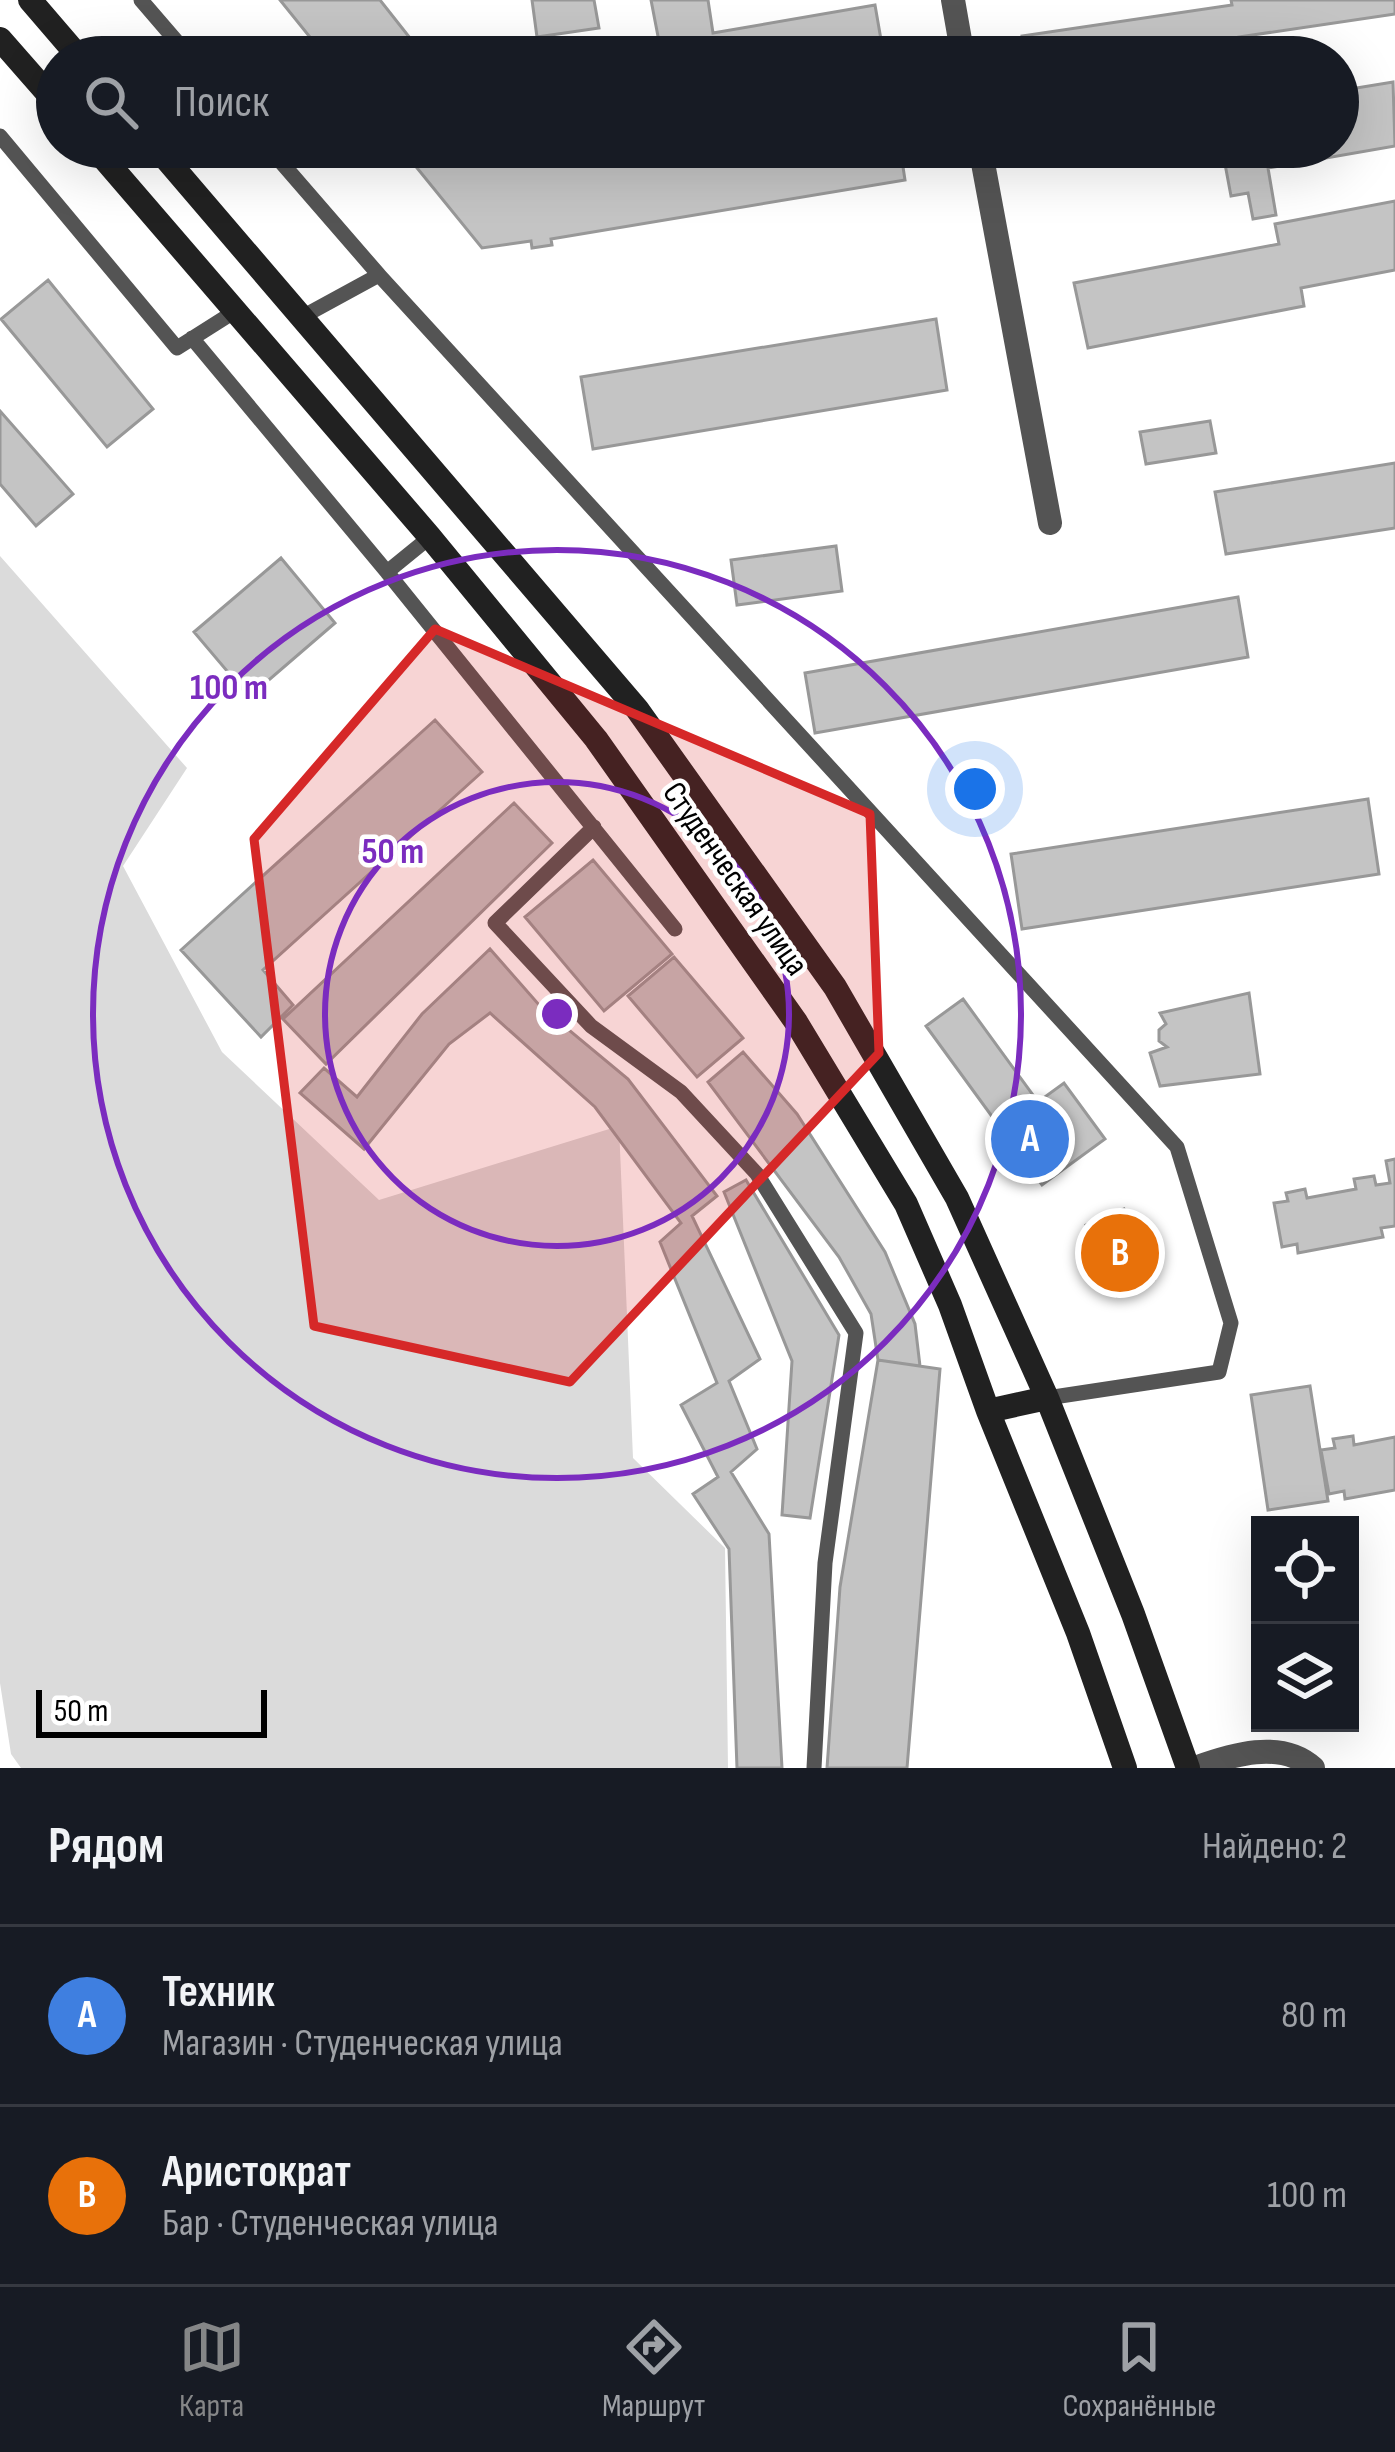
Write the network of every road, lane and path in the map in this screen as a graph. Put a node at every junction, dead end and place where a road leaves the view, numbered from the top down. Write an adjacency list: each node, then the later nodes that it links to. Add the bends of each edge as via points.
1 (31, 0): 4 (main road)
2 (141, 0): 5 (lane)
3 (952, 0): 6 (street)
4 (61, 36)
5 (172, 36)
6 (959, 36)
7 (0, 39): 8 (main road)
8 (36, 80)
9 (0, 136): 17 (lane, via 177,348)
10 (112, 168): 15 (main road, Студенческая улица)
11 (174, 168): 16 (main road, Студенческая улица)
12 (286, 168): 14 (lane)
13 (984, 168): 18 (street)
14 (379, 275): 16 (lane); 23 (lane, via 1178,1147 1231,1323 1219,1372)
15 (236, 310): 17 (lane); 19 (main road, Студенческая улица)
16 (302, 317): 23 (main road, Студенческая улица, via 637,710 835,987 957,1198)
17 (192, 338): 20 (lane)
18 (1049, 523)
19 (430, 537): 20 (lane); 24 (main road, Студенческая улица, via 596,739 796,1022 906,1204)
20 (387, 572): 21 (lane)
21 (594, 827): 22 (lane); 25 (lane, via 495,923 591,1026 681,1092 757,1174 856,1333 825,1563)
22 (675, 928)
23 (1047, 1398): 24 (main road); 27 (main road, Студенческая улица)
24 (988, 1411): 26 (main road, Студенческая улица)
25 (814, 1768)
26 (1125, 1768)
27 (1191, 1768): 28 (street, via 1256,1752 1300,1756)
28 (1313, 1768)

